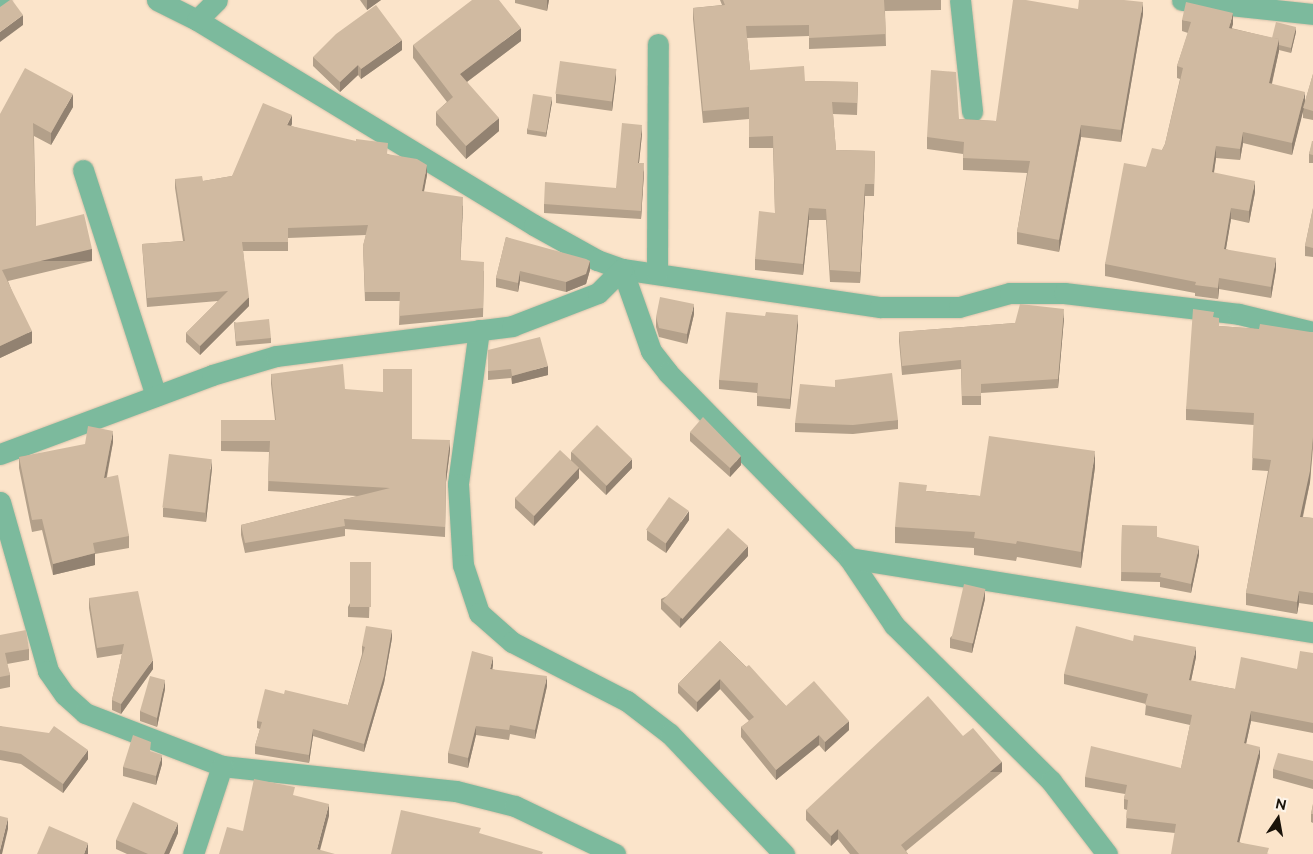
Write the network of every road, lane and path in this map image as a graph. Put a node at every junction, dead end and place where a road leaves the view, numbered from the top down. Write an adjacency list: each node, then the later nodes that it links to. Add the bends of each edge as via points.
1 (157, 0): 6 (street)
2 (217, 0): 6 (street)
3 (960, 0): 8 (street)
4 (1182, 0): 5 (street)
5 (1313, 14)
6 (197, 20): 10 (street, via 534,225 597,260)
7 (658, 44): 11 (street)
8 (972, 111)
9 (83, 170): 14 (street)
10 (622, 269): 11 (street); 12 (street, via 598,293 571,306 512,326); 17 (street, via 651,351)
11 (657, 274): 13 (street, via 880,307 959,307 1010,293 1064,293 1239,314)
12 (479, 330): 14 (street, via 276,356); 22 (street, via 458,484 462,565 479,613 512,642 627,701 670,734)
13 (1313, 332)
14 (156, 396): 15 (street)
15 (0, 454)
16 (0, 502): 19 (street, via 48,670 64,695 86,714)
17 (849, 558): 18 (street); 23 (street, via 894,625 1051,781)
18 (1313, 632)
19 (222, 766): 20 (street); 21 (street, via 456,790 515,806)
20 (193, 854)
21 (615, 854)
22 (784, 854)
23 (1107, 854)

